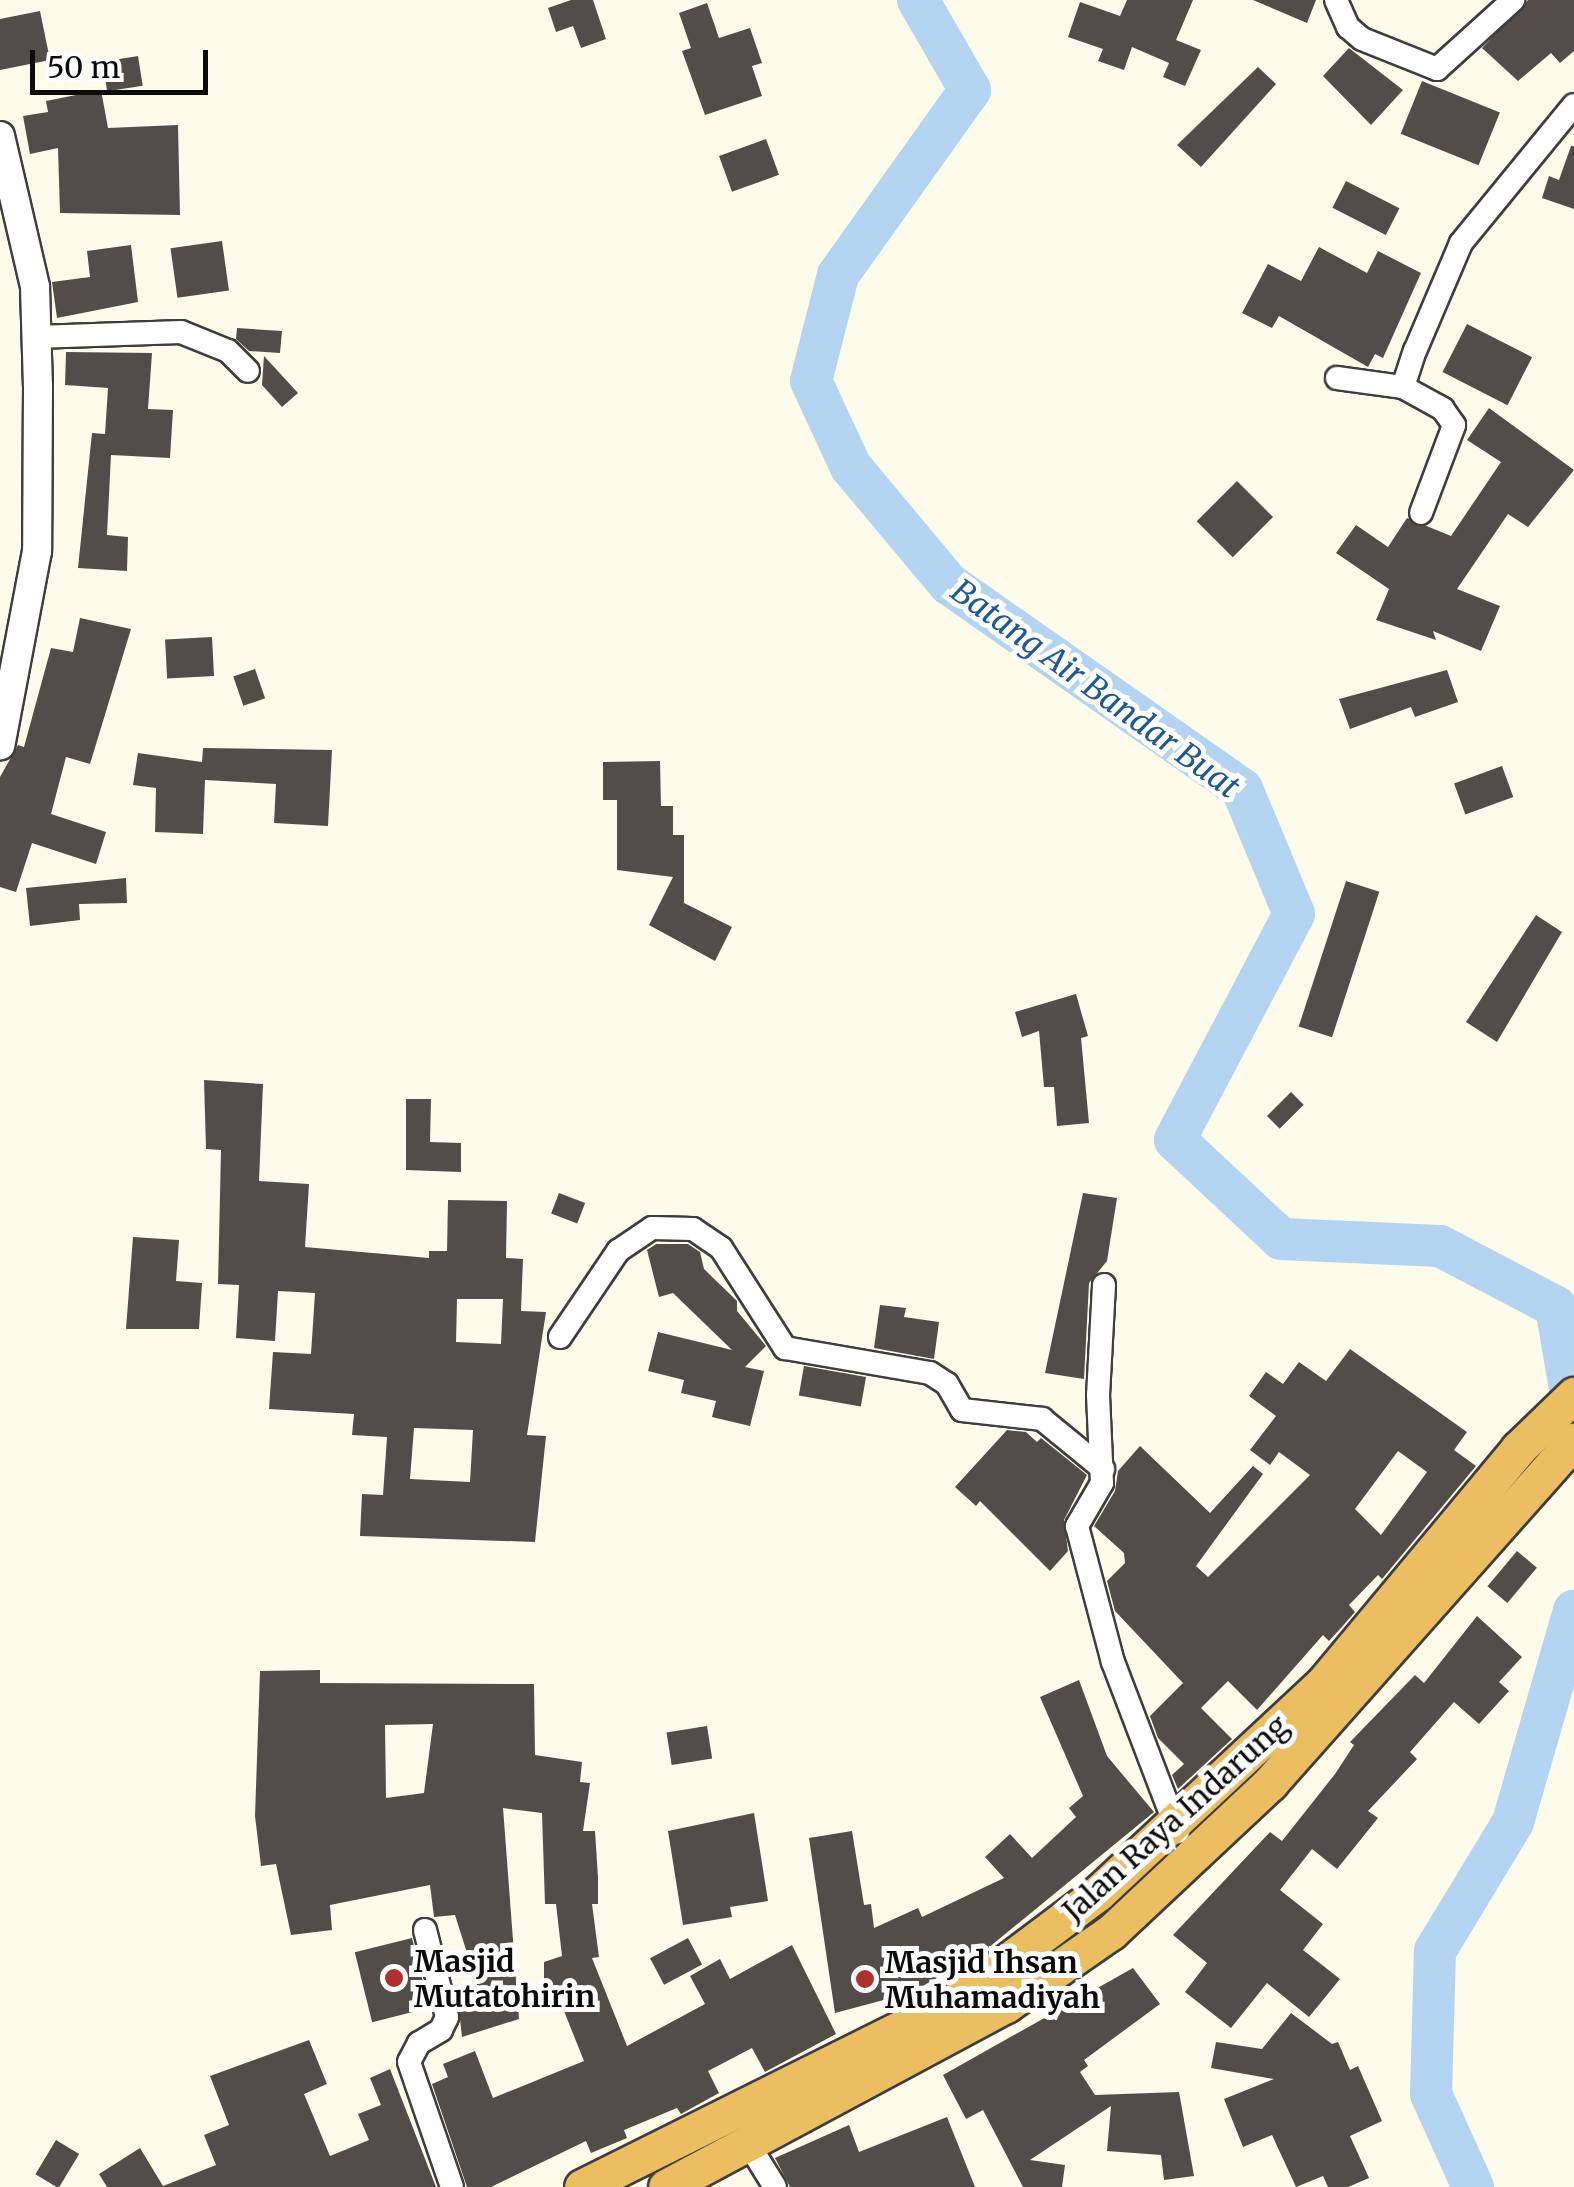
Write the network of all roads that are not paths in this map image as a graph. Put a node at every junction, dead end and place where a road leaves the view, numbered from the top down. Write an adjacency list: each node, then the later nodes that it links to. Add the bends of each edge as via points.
1 (1336, 0): 2 (street, via 1362,39 1437,70)
2 (1513, 0)
3 (1574, 105): 8 (street, via 1461,243)
4 (0, 136): 5 (street, via 35,287)
5 (36, 336): 6 (street, via 181,332 228,351); 10 (street, via 37,551)
6 (248, 371)
7 (1337, 378): 8 (street)
8 (1402, 387): 9 (street, via 1443,408 1454,425)
9 (1421, 513)
10 (0, 746)
11 (1104, 1284): 15 (street)
12 (560, 1337): 15 (street, via 618,1251 652,1228 693,1229 721,1248 785,1348 930,1373 947,1384 962,1410 1042,1419)
13 (1574, 1395): 16 (highway, Jalan Raya Indarung, via 1518,1449 1325,1681)
14 (1574, 1440): 17 (highway, Jalan Raya Indarung, via 1343,1704)
15 (1102, 1469): 16 (street, via 1098,1494 1076,1526 1108,1646)
16 (1175, 1825): 17 (street); 21 (highway, Jalan Raya Indarung, via 953,2002)
17 (1189, 1864): 19 (highway, Jalan Raya Indarung, via 1111,1932 1006,2004)
18 (425, 1930): 20 (street, via 446,2017 441,2030 418,2043 410,2062)
19 (749, 2145): 22 (highway, Jalan Raya Indarung); 23 (street)
20 (452, 2187)
21 (582, 2187)
22 (666, 2187)
23 (775, 2187)

